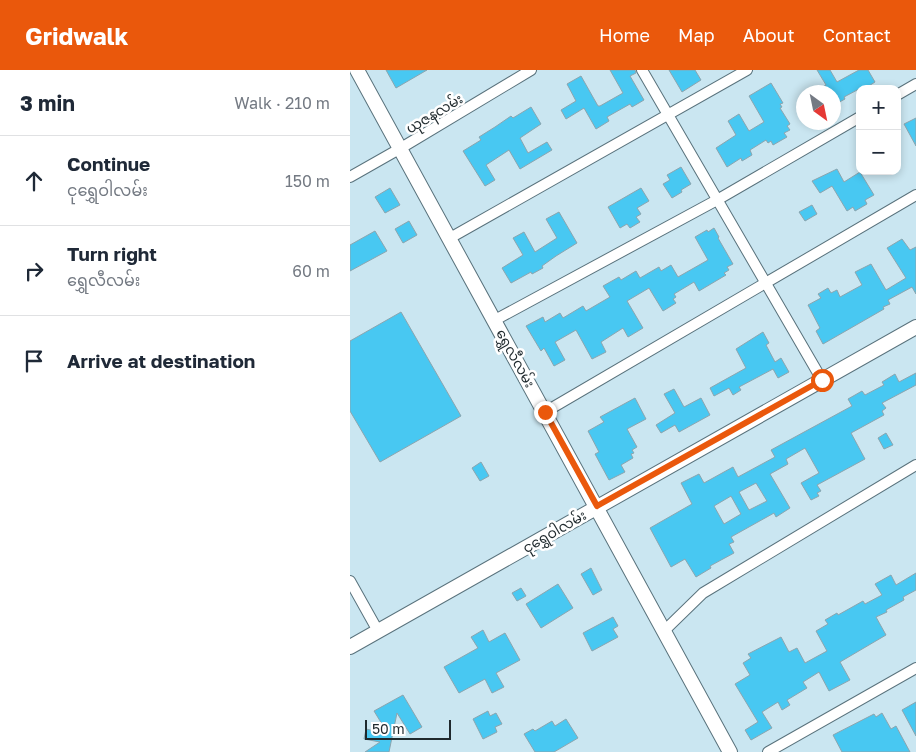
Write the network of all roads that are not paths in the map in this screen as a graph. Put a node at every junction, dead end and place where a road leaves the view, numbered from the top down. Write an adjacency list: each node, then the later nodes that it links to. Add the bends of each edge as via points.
1 (358, 70): 9 (street, ရွှေလီလမ်း)
2 (531, 70): 9 (street, ယုဇနလမ်း)
3 (642, 70): 7 (street)
4 (747, 70): 7 (street)
5 (916, 84): 6 (street)
6 (901, 93)
7 (668, 114): 12 (street); 13 (street)
8 (856, 119): 12 (street)
9 (401, 148): 10 (street, ယုဇနလမ်း); 13 (street, ရွှေလီလမ်း)
10 (350, 177)
11 (916, 195): 14 (street)
12 (717, 200): 14 (street); 15 (street)
13 (450, 238): 15 (street, ရွှေလီလမ်း)
14 (766, 284): 17 (street); 18 (street)
15 (495, 320): 18 (street, ရွှေလီလမ်း)
16 (916, 327): 17 (street, ငုရွှေဝါလမ်း)
17 (822, 380): 20 (street, ငုရွှေဝါလမ်း)
18 (545, 412): 20 (street, ရွှေလီလမ်း)
19 (916, 465): 22 (street, via 703,593)
20 (597, 506): 22 (street, ရွှေလီလမ်း); 23 (street, ငုရွှေဝါလမ်း)
21 (350, 581): 23 (street)
22 (664, 630): 26 (street, ရွှေလီလမ်း)
23 (378, 631): 24 (street, ငုရွှေဝါလမ်း)
24 (350, 647)
25 (916, 668): 27 (street)
26 (730, 752)
27 (768, 752)

